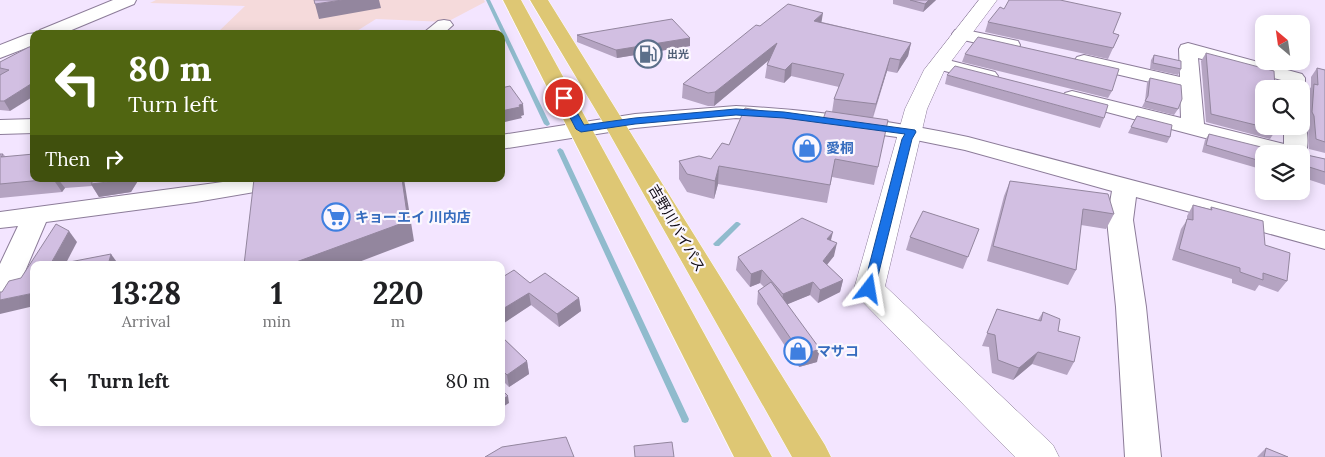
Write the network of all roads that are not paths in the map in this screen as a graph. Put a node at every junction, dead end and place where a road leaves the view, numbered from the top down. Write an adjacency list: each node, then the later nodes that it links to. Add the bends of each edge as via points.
1 (128, 0): 5 (street)
2 (512, 0): 20 (highway)
3 (539, 0): 16 (highway, 吉野川バイパス)
4 (988, 0): 6 (street)
5 (56, 30)
6 (961, 34): 8 (street); 11 (street)
7 (30, 40): 9 (street)
8 (1028, 49)
9 (0, 52)
10 (1066, 57): 14 (street)
11 (940, 64): 13 (street); 21 (street, via 916,109)
12 (1295, 80): 14 (street, via 1188,49)
13 (1010, 81)
14 (1190, 85): 19 (street)
15 (1048, 91): 19 (street)
16 (615, 124): 20 (street); 21 (street, via 736,112); 31 (highway, 吉野川バイパス)
17 (30, 126): 18 (street)
18 (0, 127)
19 (1193, 128): 23 (street)
20 (581, 129): 22 (street); 30 (highway)
21 (911, 132): 25 (street); 32 (street, via 869,289)
22 (505, 141)
23 (1260, 145)
24 (271, 182): 26 (street)
25 (1125, 186): 28 (street); 33 (street, via 1120,220 1131,307)
26 (36, 215): 27 (street); 29 (street)
27 (0, 220)
28 (1325, 240)
29 (0, 295)
30 (753, 457)
31 (812, 457)
32 (1040, 457)
33 (1143, 457)

